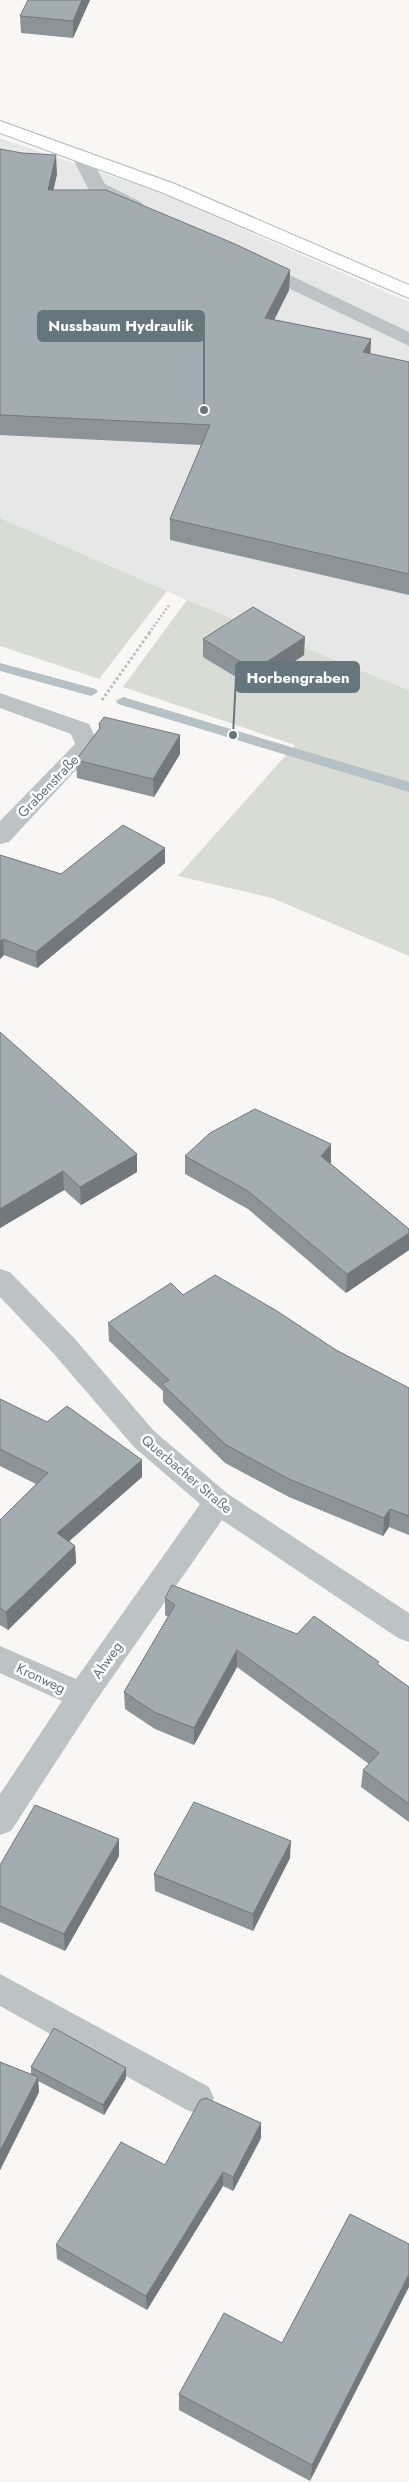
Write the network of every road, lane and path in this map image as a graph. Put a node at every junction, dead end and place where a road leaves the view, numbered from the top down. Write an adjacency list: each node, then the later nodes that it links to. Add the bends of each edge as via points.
1 (0, 127): 2 (main road)
2 (81, 157): 3 (street, via 97,188); 5 (main road, via 168,188)
3 (150, 214)
4 (240, 258): 6 (street)
5 (409, 292)
6 (409, 340)
7 (170, 604): 9 (path)
8 (0, 700): 9 (street)
9 (81, 729): 10 (street, Grabenstraße, via 86,745)
10 (0, 836)
11 (0, 1279): 12 (street, Querbacher Straße, via 64,1346 144,1439)
12 (218, 1502): 13 (street, Querbacher Straße); 15 (street, Ahweg)
13 (409, 1629)
14 (0, 1659): 15 (street, Kronweg)
15 (82, 1696): 16 (street, Ahweg)
16 (0, 1821)
17 (0, 1989): 18 (street)
18 (197, 2098)

